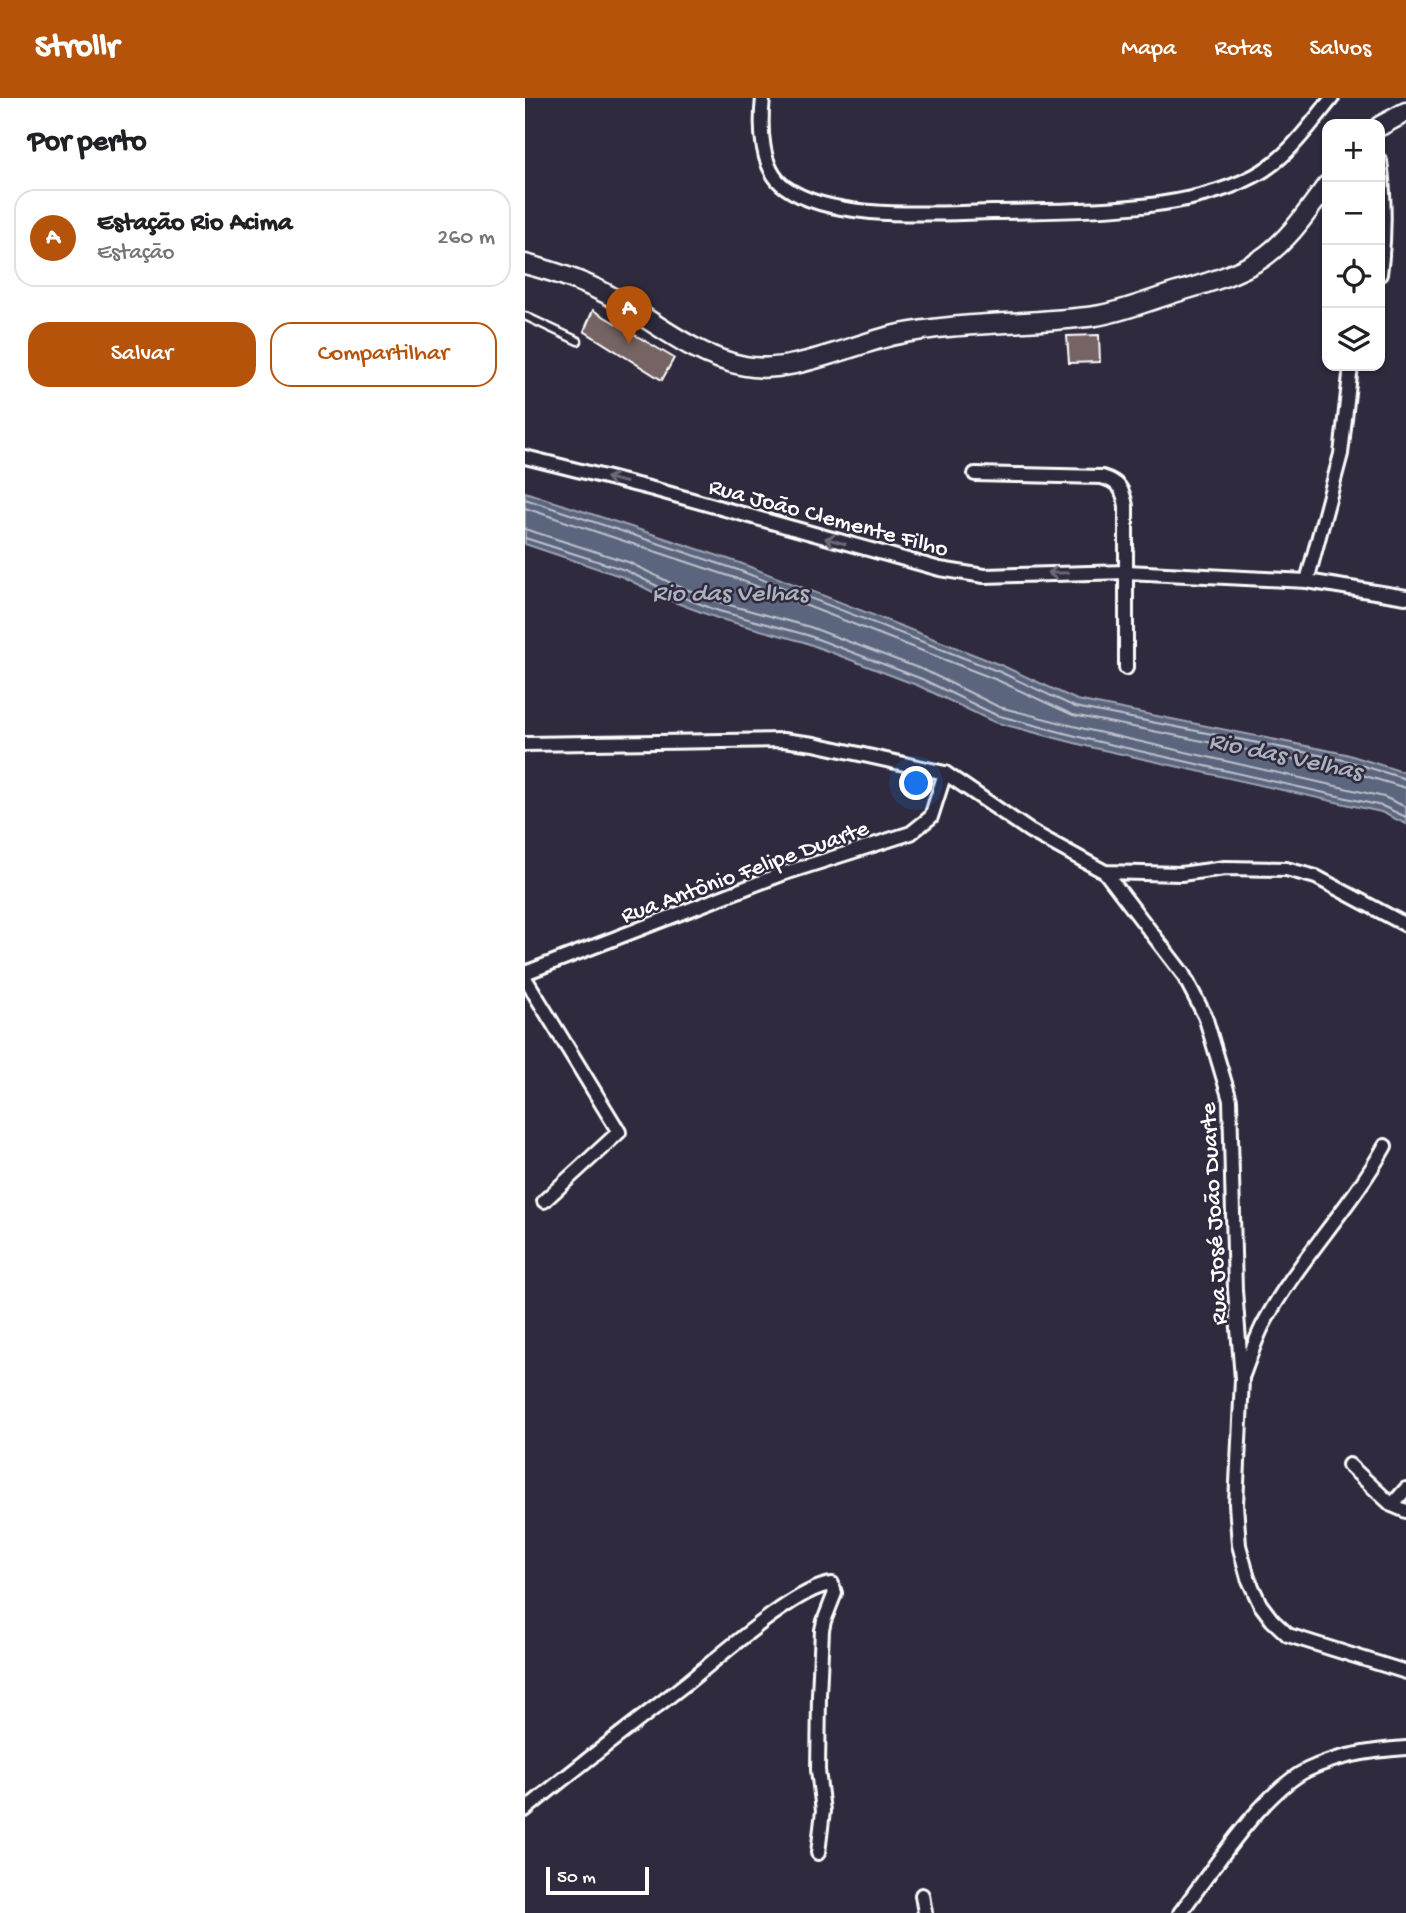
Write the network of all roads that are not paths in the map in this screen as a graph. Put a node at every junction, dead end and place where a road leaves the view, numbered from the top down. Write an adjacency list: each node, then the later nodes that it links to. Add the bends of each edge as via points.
1 (763, 98): 2 (street, via 766,154 771,171 785,187 822,202 880,214 1076,212 1196,197 1255,176 1271,165)
2 (1332, 98)
3 (1406, 111): 4 (main road)
4 (1385, 122)
5 (1382, 182): 7 (street)
6 (1322, 192): 8 (main road, via 1292,233 1261,259 1192,288 1098,315 908,333 764,368 713,358 585,282)
7 (1383, 245)
8 (525, 264)
9 (525, 316): 10 (lane)
10 (578, 341)
11 (1350, 371): 15 (street, via 1341,454)
12 (525, 457): 14 (street, Rua João Clemente Filho, one-way to 12, via 984,576 940,569)
13 (975, 474): 14 (street, via 1102,477 1117,483 1126,506)
14 (1127, 572): 15 (street, Rua João Clemente Filho); 17 (street)
15 (1307, 581): 16 (street, Rua João Clemente Filho)
16 (1406, 597)
17 (1126, 668)
18 (525, 744): 19 (street, via 783,740)
19 (945, 773): 20 (street, via 1030,831); 22 (street, Rua Antônio Felipe Duarte, via 931,817 911,833 782,874)
20 (1105, 872): 21 (street, via 1286,869 1316,877); 26 (street, Rua José João Duarte, via 1183,974 1205,1016 1230,1100)
21 (1406, 925)
22 (525, 973)
23 (525, 978): 25 (street, via 619,1132)
24 (1385, 1146): 26 (street, Rua José João Duarte, via 1268,1318)
25 (544, 1201)
26 (1242, 1379): 31 (street, Rua José João Duarte, via 1236,1504 1239,1545 1260,1604 1288,1635)
27 (1349, 1465): 29 (street)
28 (1406, 1489): 29 (street)
29 (1392, 1505): 30 (street)
30 (1406, 1511)
31 (1406, 1672)
32 (1406, 1748): 37 (street, via 1352,1756 1300,1774 1263,1805)
33 (525, 1810): 34 (street, via 763,1622 806,1592 832,1584 835,1593 824,1621 819,1695 818,1770 823,1811)
34 (818, 1853)
35 (922, 1895): 36 (street)
36 (925, 1913)
37 (1180, 1913)

